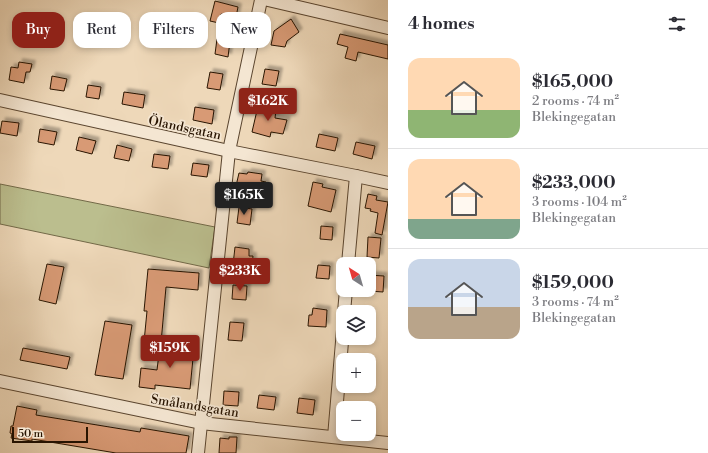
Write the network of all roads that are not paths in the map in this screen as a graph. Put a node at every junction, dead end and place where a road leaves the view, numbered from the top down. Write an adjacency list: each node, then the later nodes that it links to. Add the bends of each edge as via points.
1 (261, 0): 5 (street)
2 (268, 0): 3 (street)
3 (388, 28)
4 (0, 100): 5 (street, Ölandsgatan)
5 (229, 151): 6 (street, Ölandsgatan); 11 (street)
6 (356, 176): 7 (street, Ölandsgatan); 8 (street)
7 (388, 183)
8 (349, 257)
9 (342, 345): 12 (street)
10 (0, 381): 11 (street, Smålandsgatan)
11 (201, 422): 12 (street, Smålandsgatan); 14 (street)
12 (334, 437): 13 (street, Smålandsgatan)
13 (388, 443)
14 (198, 453)

